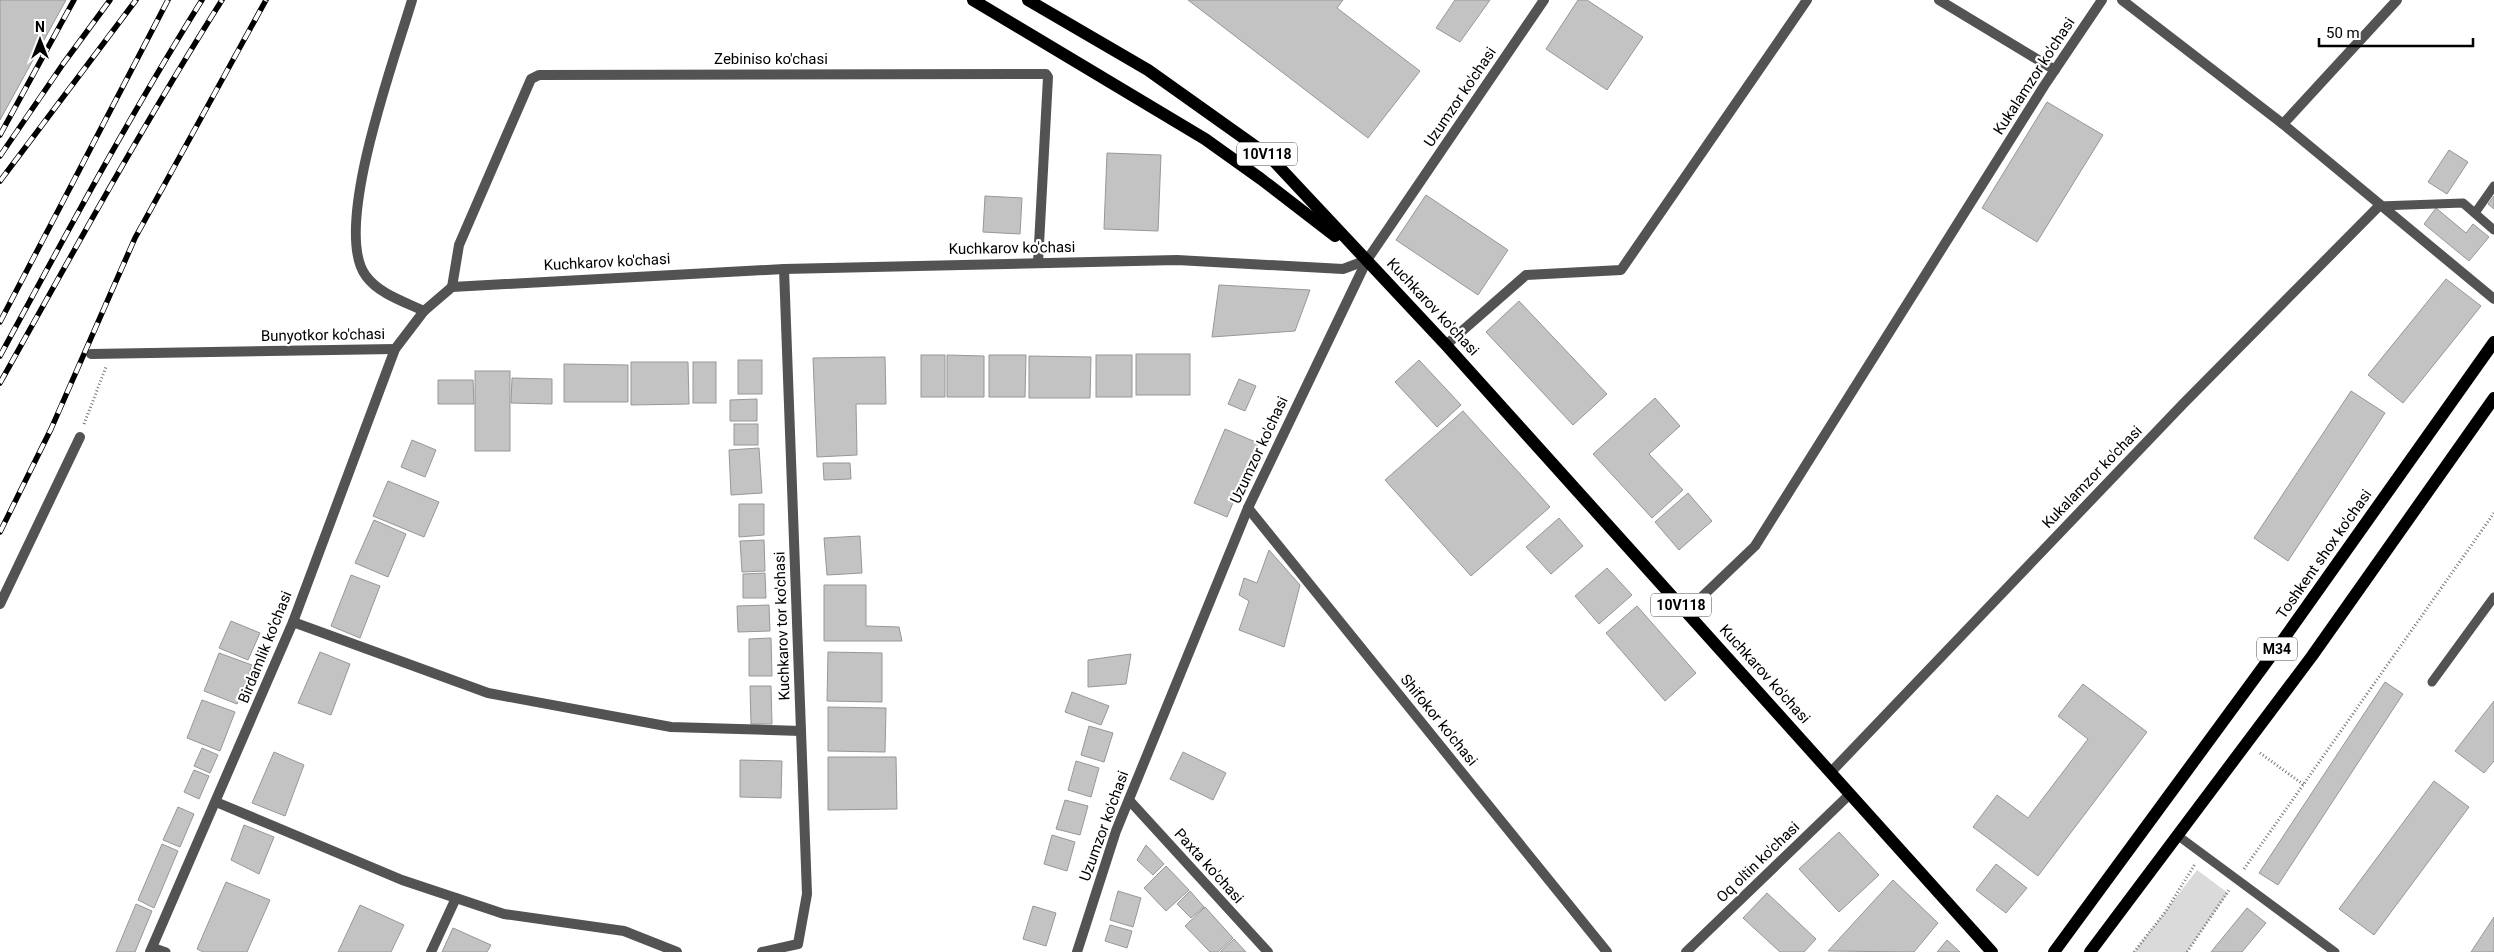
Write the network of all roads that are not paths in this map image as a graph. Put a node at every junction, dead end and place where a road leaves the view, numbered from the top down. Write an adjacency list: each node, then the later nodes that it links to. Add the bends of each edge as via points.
1 (412, 0): 21 (street, via 365,156 354,232 365,275 380,290)
2 (973, 0): 16 (main road, 10V118, via 1204,139)
3 (1028, 0): 16 (main road, 10V118, via 1148,70 1269,156)
4 (1544, 0): 16 (street, Uzumzor ko'chasi)
5 (1807, 0): 23 (street, via 1621,270 1526,275)
6 (1939, 0): 10 (street)
7 (2102, 0): 10 (street, Kukalamzor ko'chasi)
8 (2122, 0): 11 (street)
9 (2397, 0): 11 (street)
10 (2055, 70): 31 (street, Kukalamzor ko'chasi, via 1755,546)
11 (2283, 124): 13 (street)
12 (2494, 186): 14 (lane)
13 (2379, 206): 14 (lane, via 2463,203); 20 (street); 35 (street, Kukalamzor ko'chasi, via 2183,404)
14 (2475, 213): 15 (lane)
15 (2494, 230)
16 (1367, 260): 17 (street, Kuchkarov ko'chasi, via 1343,269 1177,260); 23 (main road, Kuchkarov ko'chasi / 10V118); 28 (street, Uzumzor ko'chasi)
17 (1038, 263): 18 (street, Kuchkarov ko'chasi); 19 (street, Zebiniso ko'chasi, via 1046,74 539,75 531,79 459,245)
18 (784, 269): 19 (street, Kuchkarov ko'chasi); 34 (street, Kuchkarov tor ko'chasi)
19 (452, 287): 21 (street)
20 (2494, 299)
21 (424, 311): 24 (street, Bunyotkor ko'chasi)
22 (2494, 342): 51 (main road, Toshkent shox ko'chasi / M34, via 2286,637)
23 (1446, 345): 31 (main road, Kuchkarov ko'chasi / 10V118)
24 (395, 349): 25 (street, Bunyotkor ko'chasi); 32 (street, Birdamlik ko'chasi)
25 (91, 354)
26 (2494, 398): 39 (main road, M34, via 2312,656)
27 (80, 437): 30 (street)
28 (1248, 508): 37 (street, Uzumzor ko'chasi); 48 (street, Shifokor ko'chasi)
29 (2494, 597): 33 (lane)
30 (0, 604)
31 (1687, 611): 35 (main road, Kuchkarov ko'chasi / 10V118)
32 (292, 622): 34 (street, via 488,693 671,727); 38 (street, Birdamlik ko'chasi)
33 (2432, 682)
34 (801, 731): 45 (street, Kuchkarov tor ko'chasi, via 807,894 798,944)
35 (1831, 772): 36 (main road, Kuchkarov ko'chasi / 10V118)
36 (1850, 794): 49 (street, Oq oltin ko'chasi); 50 (main road, Kuchkarov ko'chasi / 10V118)
37 (1129, 800): 46 (street, Uzumzor ko'chasi); 47 (street, Paxta ko'chasi)
38 (216, 802): 40 (street, via 402,880); 41 (street, Birdamlik ko'chasi)
39 (2177, 835): 52 (main road, M34); 53 (lane)
40 (456, 898): 43 (street); 44 (street, via 504,914 624,931)
41 (151, 950): 42 (lane)
42 (166, 952)
43 (431, 952)
44 (677, 952)
45 (762, 952)
46 (1077, 952)
47 (1268, 952)
48 (1607, 952)
49 (1686, 952)
50 (1992, 952)
51 (2054, 952)
52 (2090, 952)
53 (2335, 952)

